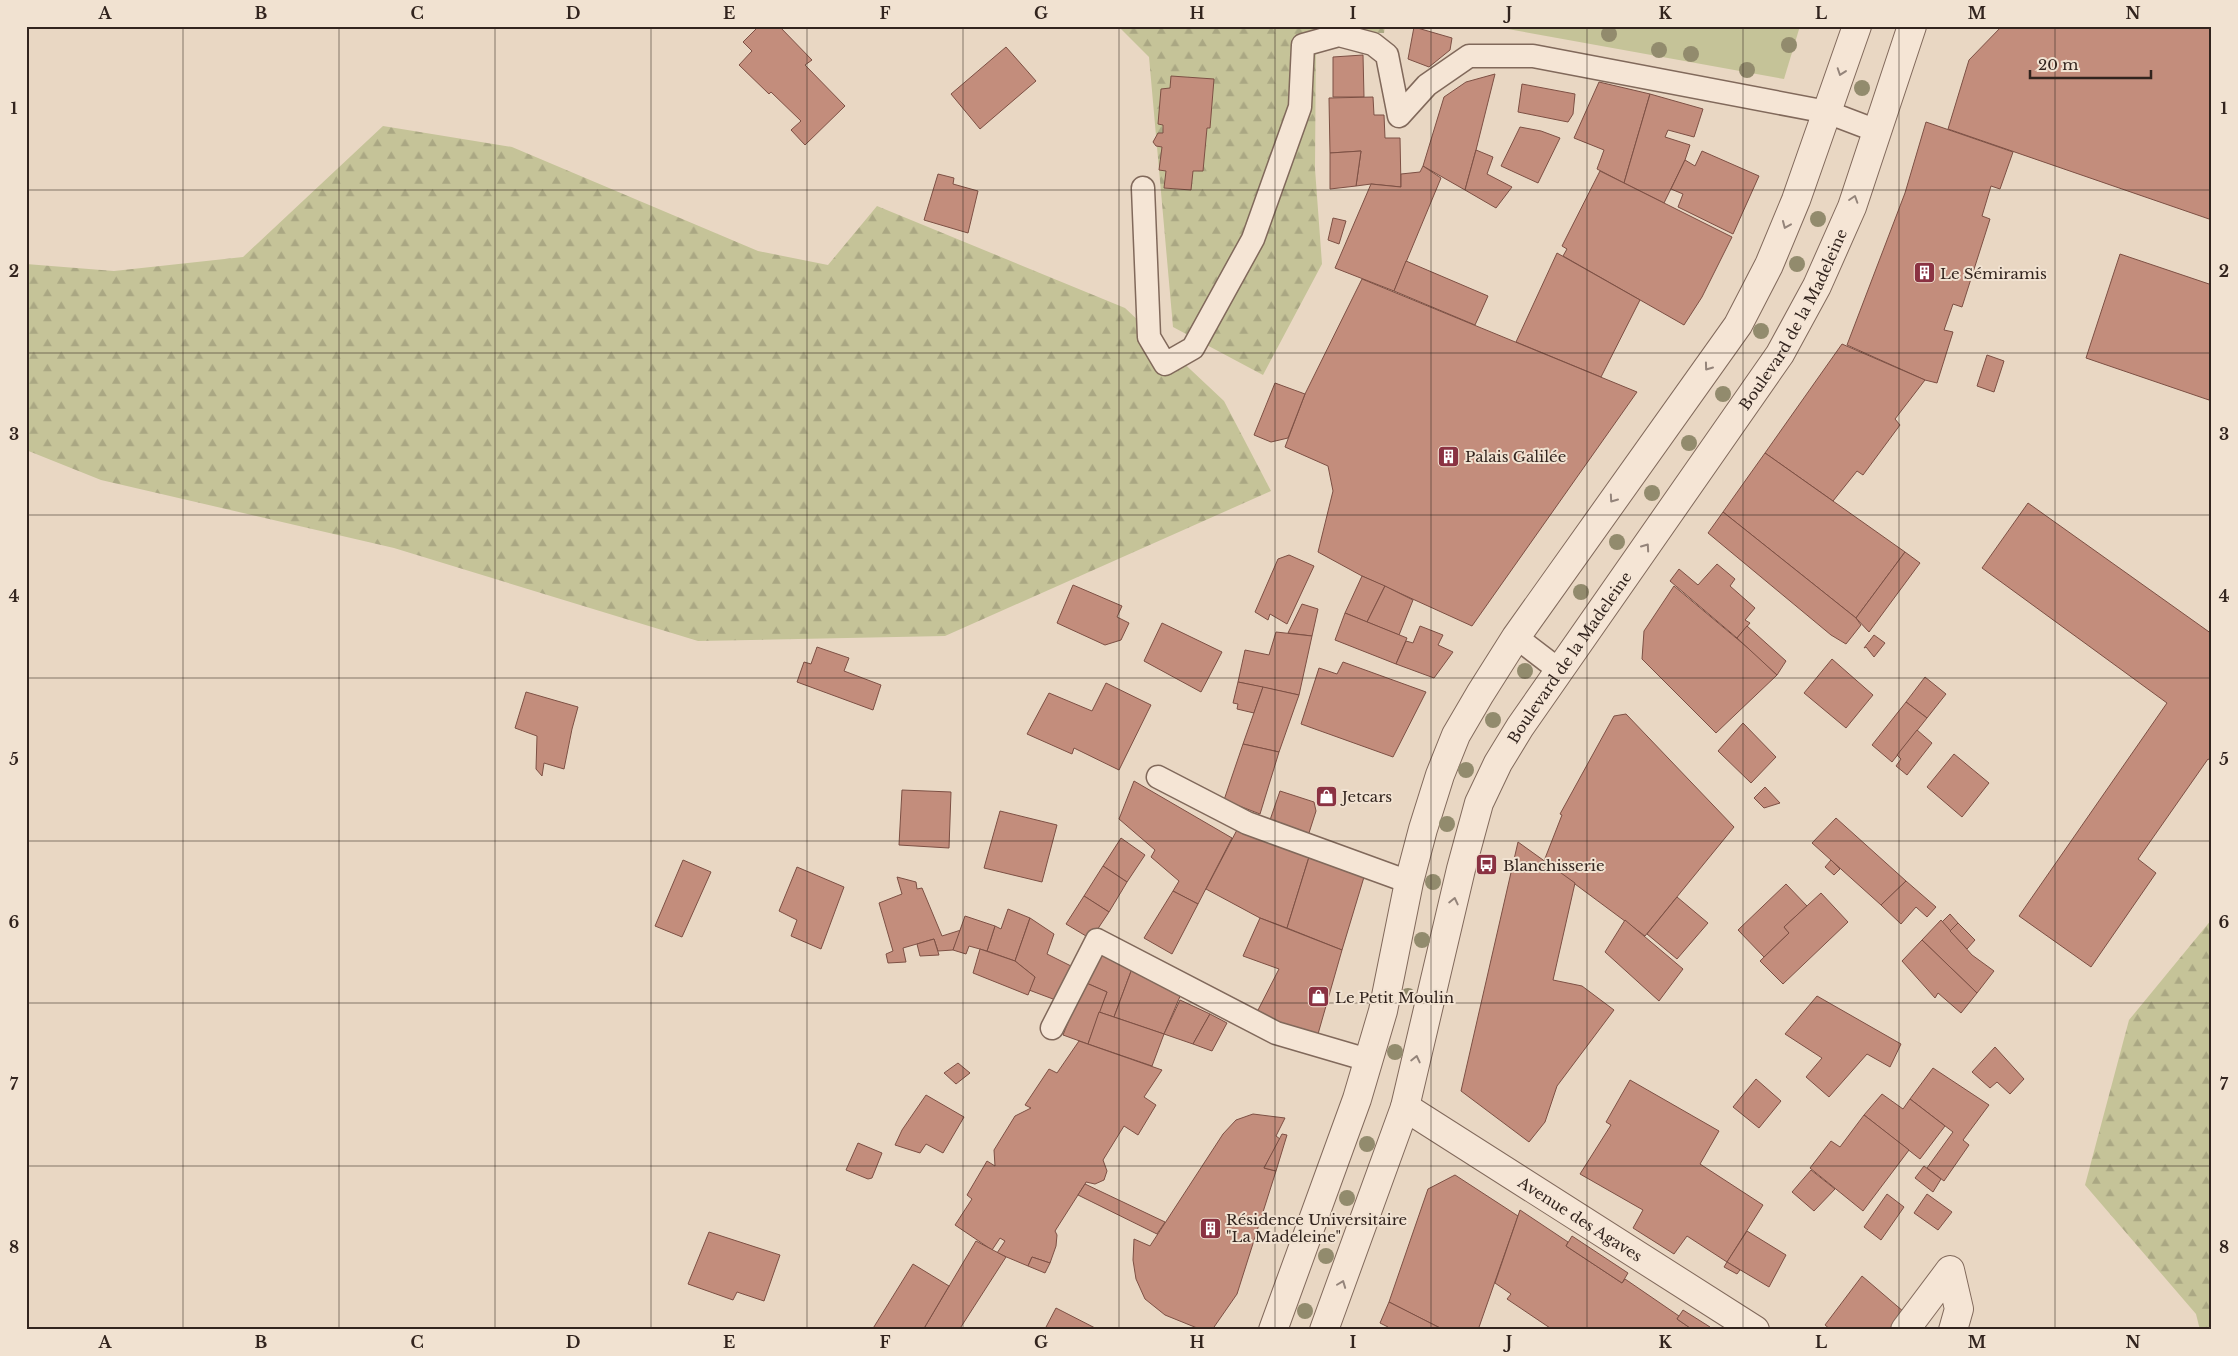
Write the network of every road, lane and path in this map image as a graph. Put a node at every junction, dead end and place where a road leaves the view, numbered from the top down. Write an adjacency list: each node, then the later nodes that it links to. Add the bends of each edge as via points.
1 (1857, 26): 3 (street, one-way to 3)
2 (1912, 26): 4 (street, Boulevard de la Madeleine)
3 (1827, 112): 4 (lane); 5 (lane, via 1533,56 1469,56 1427,85 1399,116 1386,55 1373,44 1340,35 1303,45 1300,107 1253,239 1193,348 1165,364 1149,336); 6 (street, one-way to 6, via 1790,216 1769,266 1738,325)
4 (1876, 131): 7 (street, Boulevard de la Madeleine, one-way to 4, via 1780,354 1817,286 1852,207)
5 (1143, 188)
6 (1516, 637): 7 (lane); 9 (street, via 1456,735 1440,775)
7 (1558, 670): 12 (street, Boulevard de la Madeleine, one-way to 7, via 1479,803 1498,763)
8 (1158, 777): 9 (lane, via 1247,823)
9 (1409, 882): 11 (street, via 1383,1011)
10 (1052, 1028): 11 (lane, via 1097,940 1276,1033)
11 (1368, 1060): 13 (street)
12 (1405, 1107): 14 (street, Boulevard de la Madeleine, one-way to 12); 15 (street, Avenue des Agaves)
13 (1274, 1330)
14 (1324, 1330)
15 (1755, 1330)
16 (1905, 1330): 17 (street, via 1950,1270 1959,1309)
17 (1953, 1330)

